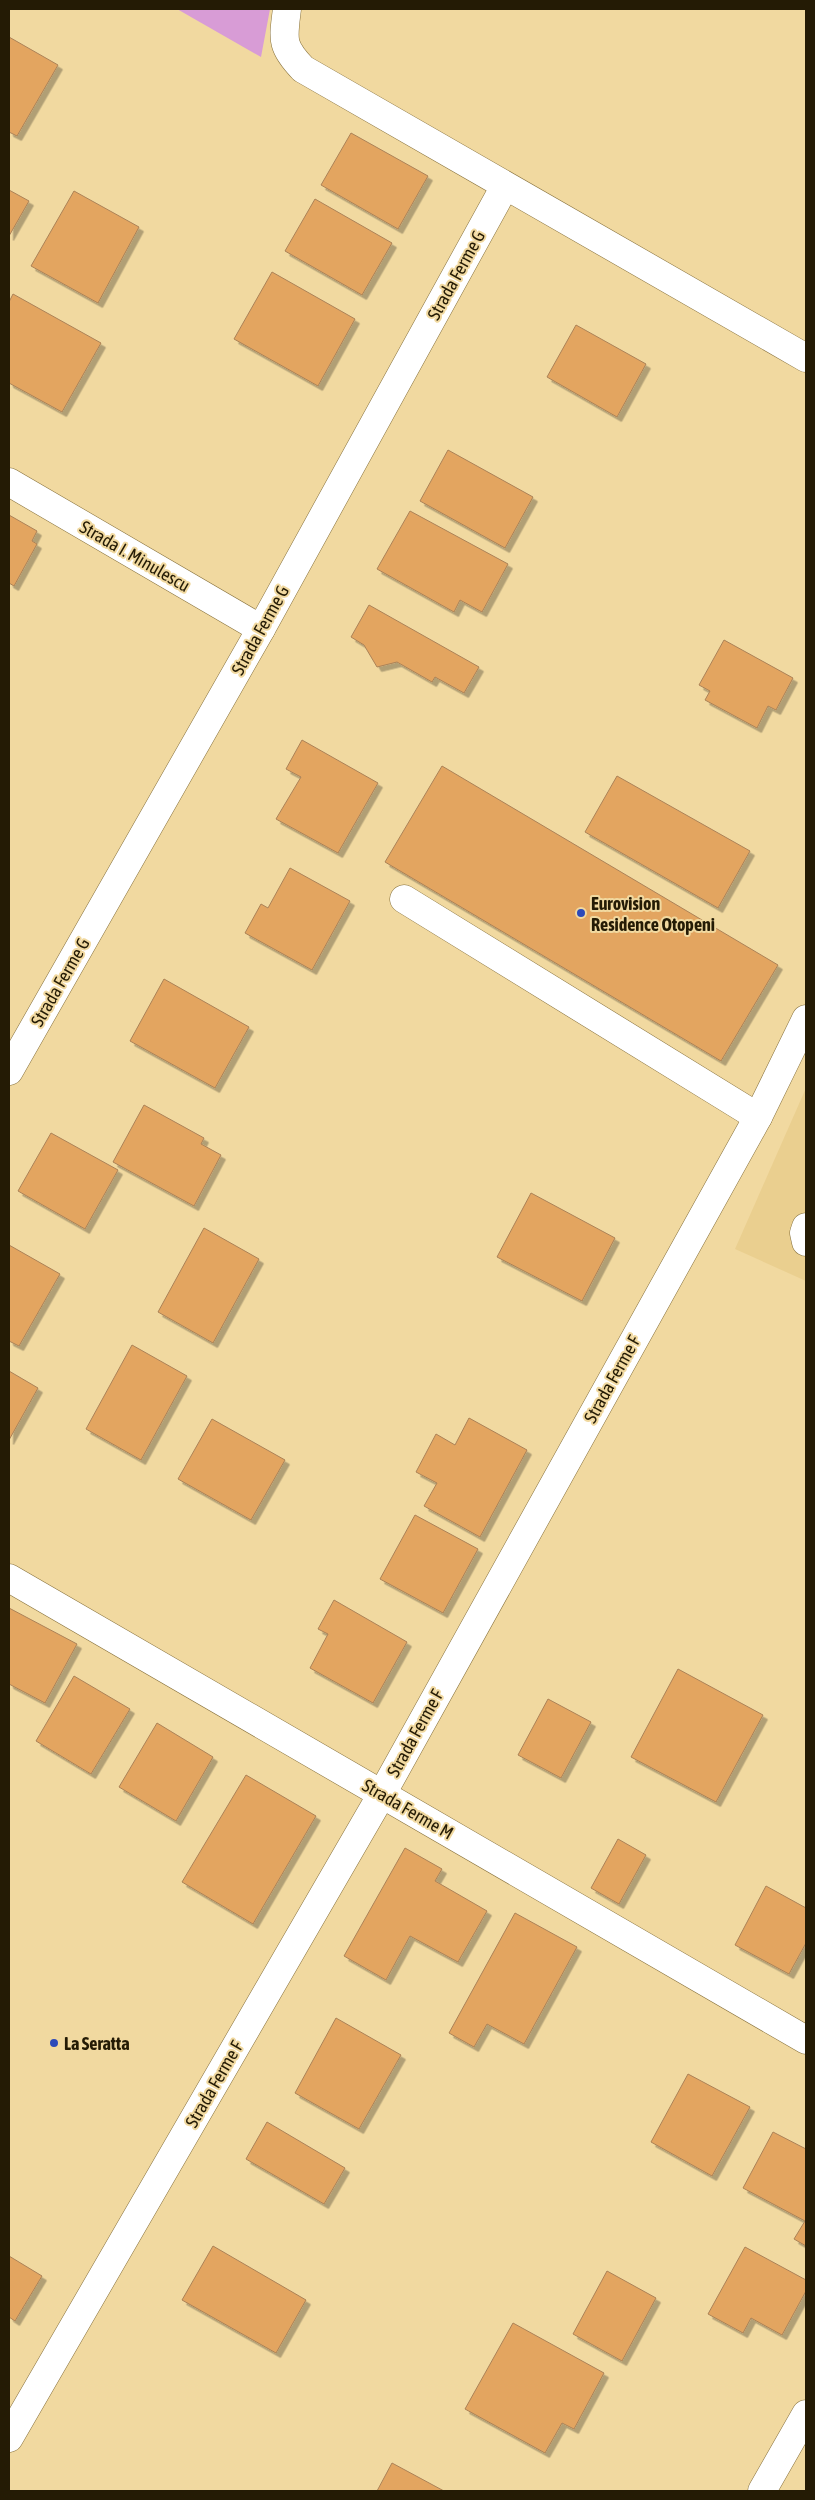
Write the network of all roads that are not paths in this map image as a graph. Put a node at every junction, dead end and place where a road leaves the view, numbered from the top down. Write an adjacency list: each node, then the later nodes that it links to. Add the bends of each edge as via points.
1 (287, 9): 2 (street, via 283,36 288,54 303,69)
2 (505, 186): 3 (street); 5 (street, Strada Ferme G)
3 (806, 358)
4 (9, 482): 5 (street, Strada I. Minulescu)
5 (261, 629): 8 (street, Strada Ferme G)
6 (404, 899): 9 (street)
7 (806, 1019): 9 (street, Strada Ferme F)
8 (9, 1071)
9 (758, 1117): 13 (street, Strada Ferme F)
10 (806, 1227): 11 (street)
11 (806, 1242)
12 (9, 1578): 13 (street, Strada Ferme M)
13 (382, 1794): 14 (street, Strada Ferme M); 16 (street, Strada Ferme F)
14 (806, 2040)
15 (806, 2414): 17 (street)
16 (9, 2438)
17 (762, 2491)

